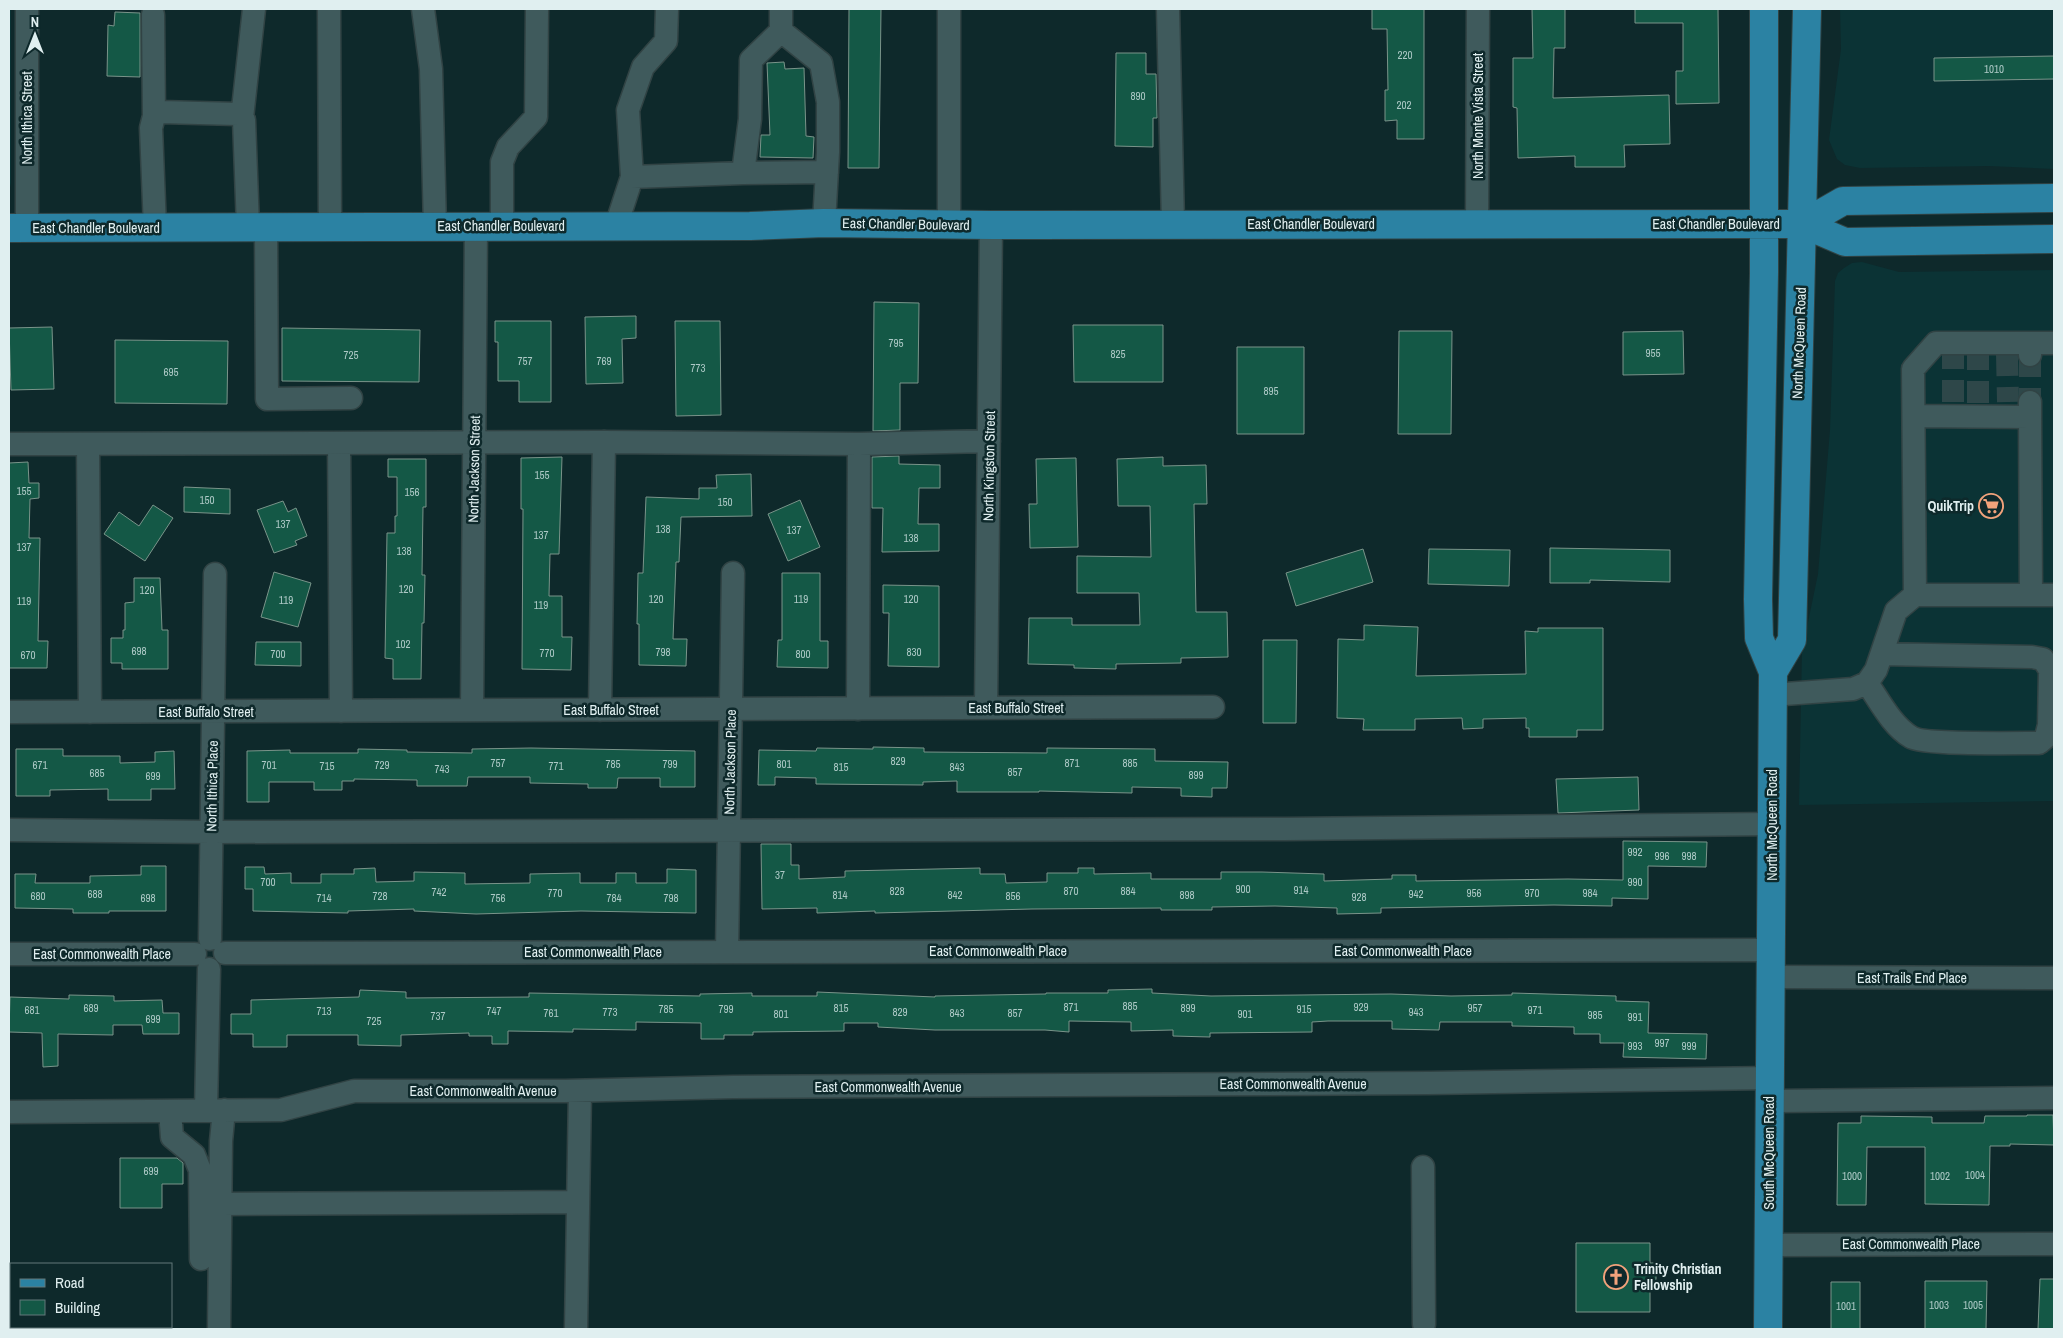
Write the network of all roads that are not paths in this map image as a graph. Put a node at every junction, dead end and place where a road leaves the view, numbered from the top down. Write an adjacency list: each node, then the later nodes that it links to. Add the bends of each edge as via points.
1 (27, 9): 15 (street, North Ithica Street)
2 (254, 9): 17 (street)
3 (329, 9): 32 (street)
4 (422, 9): 33 (street, via 431,69)
5 (537, 9): 29 (street, North Jackson Street, via 536,118 508,148 502,162)
6 (667, 9): 20 (street, via 666,41 643,67 628,110)
7 (781, 9): 14 (street)
8 (948, 9): 23 (street)
9 (1168, 9): 24 (street)
10 (1478, 9): 25 (street, North Monte Vista Street)
11 (1764, 9): 26 (main road, North McQueen Road)
12 (1807, 9): 27 (main road, North McQueen Road)
13 (153, 14): 16 (street)
14 (781, 31): 18 (street, via 821,63 828,102); 19 (street, via 751,60 750,119)
15 (18, 52): 34 (street, North Ithica Street)
16 (154, 116): 17 (street, via 161,112 237,114); 35 (street, via 151,128)
17 (242, 118): 31 (street, via 246,128)
18 (828, 172): 19 (street); 22 (street)
19 (743, 173): 20 (street)
20 (632, 176): 30 (street)
21 (2054, 198): 27 (main road, East Chandler Boulevard, via 1843,201)
22 (824, 223): 23 (main road, East Chandler Boulevard); 30 (main road, East Chandler Boulevard)
23 (949, 224): 28 (main road, East Chandler Boulevard)
24 (1173, 224): 25 (main road, East Chandler Boulevard); 28 (main road, East Chandler Boulevard)
25 (1477, 224): 26 (main road, East Chandler Boulevard)
26 (1764, 224): 27 (main road, East Chandler Boulevard); 54 (main road, North McQueen Road, via 1758,638)
27 (1803, 224): 36 (main road, East Chandler Boulevard, via 1845,242); 54 (main road, North McQueen Road, via 1792,640)
28 (991, 225): 40 (street, North Kingston Street)
29 (489, 226): 30 (main road, East Chandler Boulevard); 33 (main road, East Chandler Boulevard); 41 (street, North Jackson Street)
30 (616, 226)
31 (257, 227): 32 (main road, East Chandler Boulevard); 35 (main road, East Chandler Boulevard); 38 (street, via 267,399)
32 (330, 227): 33 (main road, East Chandler Boulevard)
33 (435, 227)
34 (18, 228): 35 (main road, East Chandler Boulevard)
35 (156, 228)
36 (2054, 239)
37 (2054, 343): 39 (street, via 2030,349 2007,349 1953,347 1936,343 1913,369)
38 (351, 398)
39 (1914, 416): 49 (street); 50 (street, via 1953,409 2019,409)
40 (989, 441): 46 (street); 57 (street, North Kingston Street)
41 (474, 442): 42 (street); 43 (street); 59 (street, North Jackson Street)
42 (604, 442): 46 (street); 60 (street)
43 (339, 443): 45 (street); 62 (street)
44 (9, 444): 45 (street)
45 (88, 444): 64 (street)
46 (859, 444): 56 (street)
47 (733, 573): 58 (street, North Jackson Place)
48 (215, 574): 61 (street, North Ithica Place)
49 (1915, 595): 50 (street); 52 (street, via 1896,611)
50 (2031, 595): 51 (street)
51 (2054, 595)
52 (1882, 654): 53 (street); 53 (street, via 2032,657 2043,660 2050,670 2046,737 2038,743 1911,738 1896,724)
53 (1867, 683): 54 (street, via 1853,689)
54 (1772, 684): 65 (main road, North McQueen Road)
55 (1213, 707): 57 (street, East Buffalo Street)
56 (858, 708): 57 (street, East Buffalo Street); 58 (street, East Buffalo Street)
57 (986, 708)
58 (731, 709): 60 (street, East Buffalo Street); 67 (street, North Jackson Place)
59 (472, 710): 60 (street, East Buffalo Street); 62 (street, East Buffalo Street)
60 (600, 710)
61 (213, 711): 62 (street, East Buffalo Street); 64 (street, East Buffalo Street); 68 (street, North Ithica Place)
62 (342, 711)
63 (9, 712): 64 (street, East Buffalo Street)
64 (90, 712)
65 (1772, 824): 67 (street); 69 (main road, North McQueen Road)
66 (9, 830): 68 (street)
67 (729, 830): 68 (street); 70 (street, North Jackson Place)
68 (211, 832): 72 (street, North Ithica Place)
69 (1771, 950): 70 (street, East Commonwealth Place); 73 (main road, North McQueen Road)
70 (727, 952): 72 (street, East Commonwealth Place)
71 (9, 954): 72 (street, East Commonwealth Place)
72 (209, 954): 78 (street, North Ithica Place)
73 (1770, 977): 74 (street, East Trails End Place); 75 (main road, South McQueen Road)
74 (2054, 978)
75 (1770, 1090): 76 (street, East Commonwealth Avenue, via 1429,1083 733,1087); 77 (street, East Commonwealth Avenue); 85 (main road, South McQueen Road)
76 (580, 1091): 78 (street, East Commonwealth Avenue, via 354,1091 281,1110); 82 (street)
77 (2054, 1098)
78 (215, 1110): 79 (street, East Commonwealth Avenue); 83 (street, North Ithica Place, via 221,1141)
79 (170, 1111): 80 (street, East Commonwealth Avenue); 86 (street, via 172,1136 194,1155 200,1170)
80 (9, 1112)
81 (1424, 1167): 87 (street)
82 (578, 1202): 83 (street); 89 (street)
83 (221, 1204): 88 (street, North Ithica Place)
84 (2054, 1244): 85 (street, East Commonwealth Place)
85 (1768, 1245): 90 (main road, South McQueen Road)
86 (201, 1259)
87 (1424, 1324)
88 (219, 1329)
89 (576, 1329)
90 (1768, 1329)

